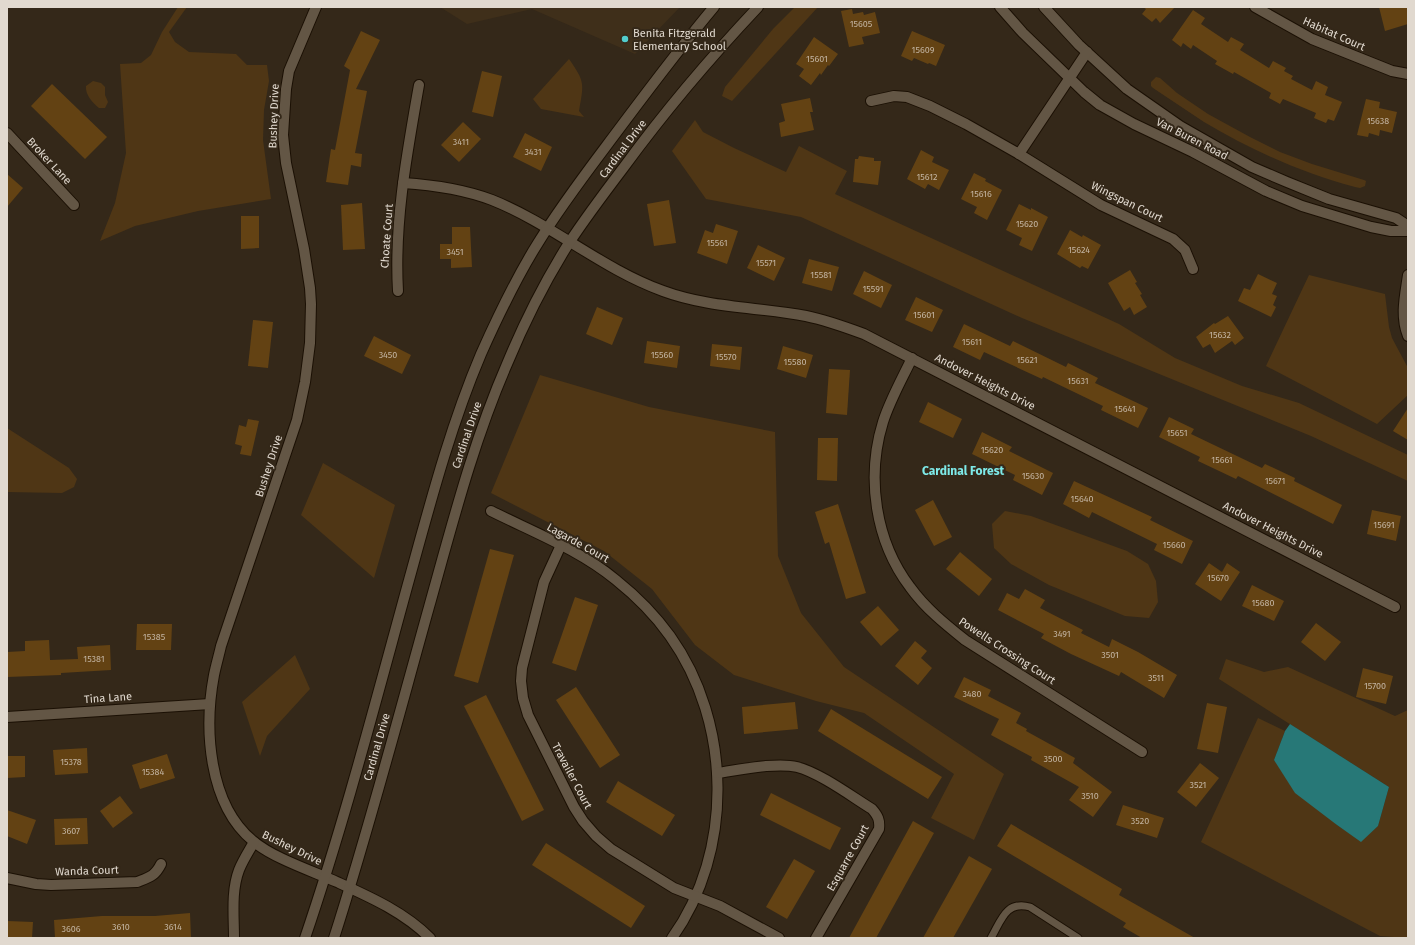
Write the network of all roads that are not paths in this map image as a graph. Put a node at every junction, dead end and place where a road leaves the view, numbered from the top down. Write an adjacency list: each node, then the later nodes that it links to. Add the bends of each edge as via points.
1 (316, 7): 28 (street, Bushey Drive, via 289,71 283,135 312,304 305,382 297,420 221,646)
2 (714, 7): 17 (street, Cardinal Drive, via 635,106)
3 (758, 7): 19 (street, Cardinal Drive, via 646,137)
4 (1000, 7): 9 (street, Van Buren Road)
5 (1044, 7): 7 (street, Van Buren Road)
6 (1255, 7): 8 (street, Habitat Court, via 1312,39 1370,63)
7 (1087, 52): 9 (street); 16 (street, Van Buren Road, via 1127,89 1180,126 1252,167 1329,198 1396,218)
8 (1408, 74)
9 (1070, 78): 13 (street); 18 (street, Van Buren Road, via 1100,105 1266,191 1302,206 1372,227)
10 (419, 85): 14 (street, Choate Court)
11 (871, 101): 13 (street, Wingspan Court, via 894,96 913,99 966,124)
12 (7, 133): 15 (street, Broker Lane)
13 (1019, 154): 20 (street, Wingspan Court, via 1101,205 1173,239 1185,250)
14 (403, 183): 17 (street, via 435,185 471,193 518,212); 22 (street, Choate Court, via 397,256)
15 (74, 205)
16 (1408, 226)
17 (547, 229): 19 (street, Andover Heights Drive); 34 (street, Cardinal Drive, via 506,301 481,354 460,409 435,489)
18 (1408, 231)
19 (570, 242): 24 (street, Andover Heights Drive, via 634,279 663,291 724,306 806,316 835,323); 36 (street, Cardinal Drive, via 507,362 481,428 458,500)
20 (1193, 269)
21 (1408, 275): 23 (street, via 1403,315)
22 (398, 292)
23 (1408, 336)
24 (912, 358): 27 (street, Andover Heights Drive); 30 (street, Powells Crossing Court, via 883,421 874,464 878,518 895,563 921,600 965,640)
25 (491, 512): 26 (street, Lagarde Court)
26 (561, 545): 31 (street, Lagarde Court, via 615,579 638,599 670,636 699,689 708,717); 37 (street, Travailer Court, via 544,582 522,668 523,698 528,715 574,807 596,836 611,849 674,888)
27 (1395, 607)
28 (210, 704): 29 (street, Tina Lane); 32 (street, Bushey Drive, via 210,744 220,791 241,830)
29 (7, 717)
30 (1142, 752)
31 (717, 773): 37 (street, Lagarde Court, via 714,835); 44 (street, Esquarre Court, via 780,765 796,767 811,771 878,815 879,829)
32 (254, 842): 34 (street, Bushey Drive, via 277,856); 38 (street, via 241,864 235,883)
33 (161, 864): 35 (street, Wanda Court, via 156,873 137,882 51,885)
34 (326, 877): 36 (street, Bushey Drive); 39 (street, Cardinal Drive)
35 (7, 878)
36 (350, 888): 40 (street, Cardinal Drive); 41 (street, Bushey Drive, via 405,917)
37 (696, 896): 42 (street, Lagarde Court); 43 (street, Travailer Court)
38 (234, 938)
39 (305, 938)
40 (334, 938)
41 (430, 938)
42 (672, 938)
43 (779, 938)
44 (816, 938)
45 (991, 938): 46 (lane, via 1007,911 1014,906 1022,905 1030,907)
46 (1078, 938)

